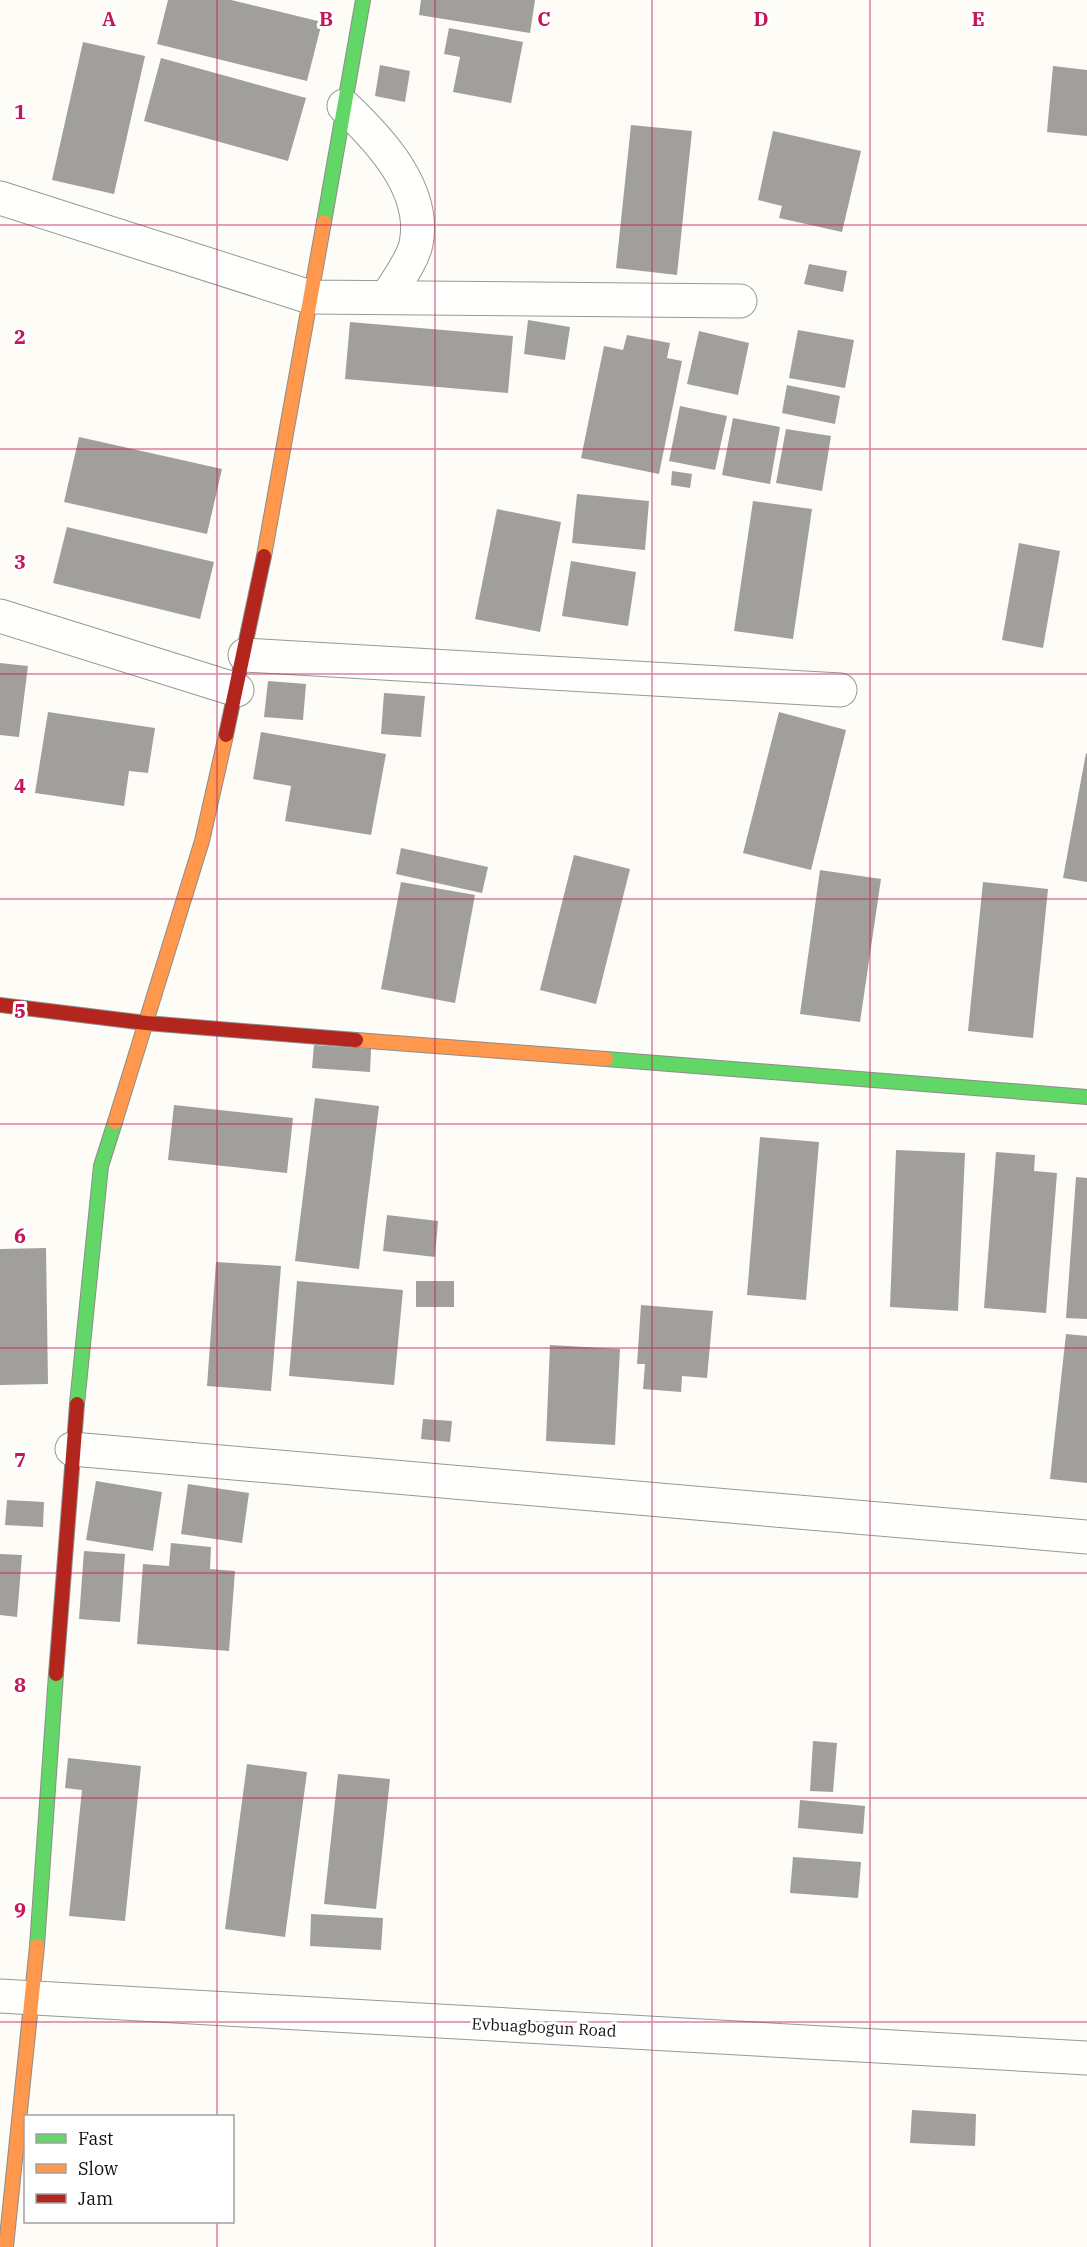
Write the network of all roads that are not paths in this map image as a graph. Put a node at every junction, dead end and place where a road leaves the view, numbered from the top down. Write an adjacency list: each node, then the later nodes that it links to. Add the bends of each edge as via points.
1 (363, 0): 2 (street)
2 (344, 106): 4 (street); 5 (street, via 398,167 416,210 416,245)
3 (0, 198): 4 (street)
4 (310, 297): 5 (street); 8 (street)
5 (387, 297): 6 (street)
6 (740, 302)
7 (0, 616): 9 (street)
8 (245, 655): 9 (street); 10 (street)
9 (237, 690): 12 (street, via 202,841)
10 (840, 690)
11 (0, 1005): 12 (street)
12 (146, 1023): 13 (street); 14 (street, via 101,1166)
13 (1087, 1096)
14 (72, 1449): 15 (street); 17 (street)
15 (1087, 1537)
16 (0, 1996): 17 (street, Evbuagbogun Road)
17 (33, 1998): 18 (street, Evbuagbogun Road); 19 (street)
18 (1087, 2058)
19 (6, 2247)

